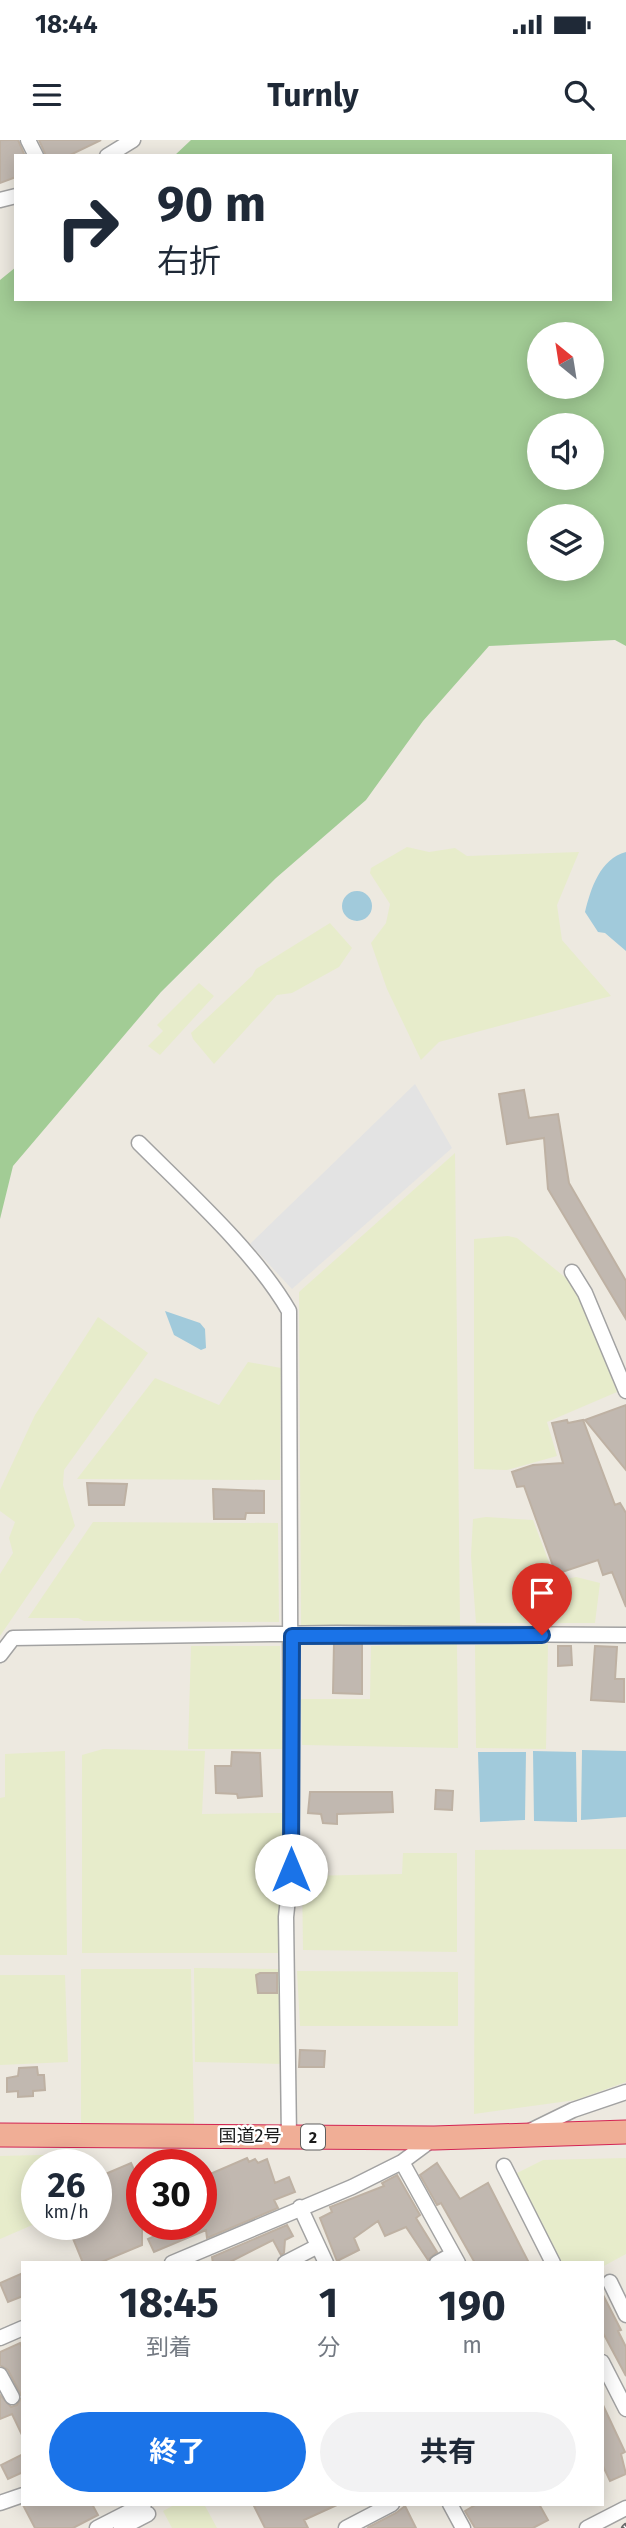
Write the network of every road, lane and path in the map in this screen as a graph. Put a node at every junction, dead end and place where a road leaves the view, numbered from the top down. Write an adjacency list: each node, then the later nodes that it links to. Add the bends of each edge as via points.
1 (133, 140): 2 (street)
2 (111, 149)
3 (139, 1143): 7 (street, via 211,1215 289,1311)
4 (572, 1272): 5 (street)
5 (626, 1391)
6 (626, 1634): 7 (street)
7 (292, 1636): 8 (street, via 13,1638); 13 (street, via 291,1870 286,1917)
8 (0, 1655)
9 (626, 2092): 12 (street, via 573,2110)
10 (626, 2132): 12 (highway, 国道2号 / 2)
11 (0, 2136): 13 (highway, 国道2号 / 2)
12 (519, 2136): 14 (highway, 国道2号 / 2)
13 (289, 2137): 14 (highway, 国道2号 / 2)
14 (434, 2138): 15 (street)
15 (402, 2162): 19 (street); 21 (street)
16 (504, 2166): 17 (street)
17 (517, 2193): 18 (street); 25 (street)
18 (503, 2200)
19 (300, 2207): 20 (street); 22 (street)
20 (318, 2246): 23 (street); 24 (street)
21 (456, 2258)
22 (192, 2259)
23 (289, 2261)
24 (325, 2261)
25 (552, 2261)
26 (610, 2282): 27 (street)
27 (626, 2315)
28 (21, 2329): 29 (street)
29 (0, 2338)
30 (604, 2366): 33 (street)
31 (0, 2375): 32 (street)
32 (12, 2397)
33 (626, 2409)
34 (21, 2496): 35 (street)
35 (0, 2503)
36 (108, 2506): 41 (street)
37 (388, 2506): 43 (street)
38 (451, 2506): 44 (street)
39 (626, 2508): 45 (street)
40 (146, 2509): 41 (street)
41 (118, 2523): 42 (street)
42 (97, 2528)
43 (346, 2528)
44 (463, 2528)
45 (587, 2528)

